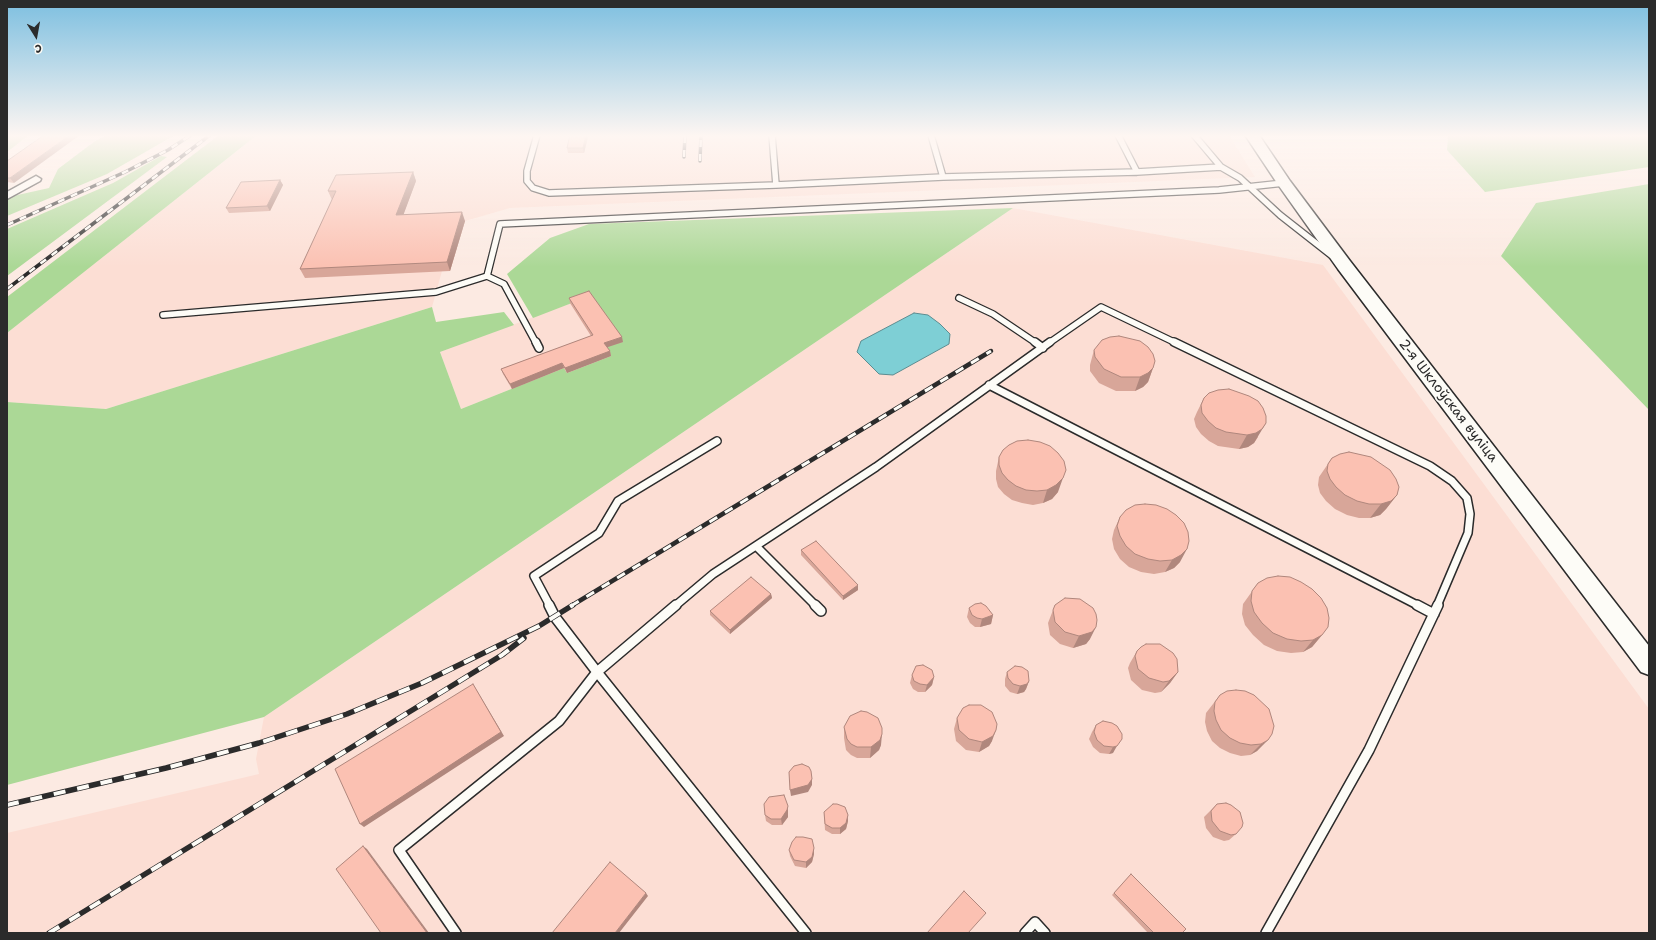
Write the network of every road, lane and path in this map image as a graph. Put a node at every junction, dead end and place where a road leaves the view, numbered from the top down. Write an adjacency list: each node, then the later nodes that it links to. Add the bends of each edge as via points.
1 (36, 179): 10 (street)
2 (527, 179): 8 (lane, via 533,188 549,193)
3 (776, 179): 8 (lane)
4 (904, 179): 8 (lane)
5 (1241, 179): 9 (lane)
6 (1281, 179): 7 (street, 2-я Шклоўская вуліца)
7 (1284, 183): 9 (lane); 11 (street, 2-я Шклоўская вуліца)
8 (776, 185)
9 (1251, 187): 11 (lane, via 1280,215); 12 (lane, via 500,224)
10 (7, 196)
11 (1344, 266): 22 (street, 2-я Шклоўская вуліца)
12 (487, 276): 14 (lane, via 436,292); 15 (lane, via 504,284)
13 (959, 298): 16 (lane, via 993,314)
14 (163, 315)
15 (539, 348)
16 (1043, 348): 17 (lane); 21 (lane, via 1101,307 1430,466 1452,481 1467,498 1470,514 1468,533)
17 (990, 385): 19 (lane, via 876,467); 21 (lane)
18 (717, 441): 23 (lane, via 618,500 599,533 534,576 555,617)
19 (756, 546): 20 (lane); 23 (lane, via 713,574)
20 (820, 611)
21 (1434, 614): 28 (lane, via 1369,750)
22 (1649, 664)
23 (597, 672): 24 (lane, via 559,721 399,850); 25 (lane)
24 (456, 933)
25 (806, 933)
26 (1025, 933): 27 (lane, via 1035,922)
27 (1046, 933)
28 (1266, 933)

